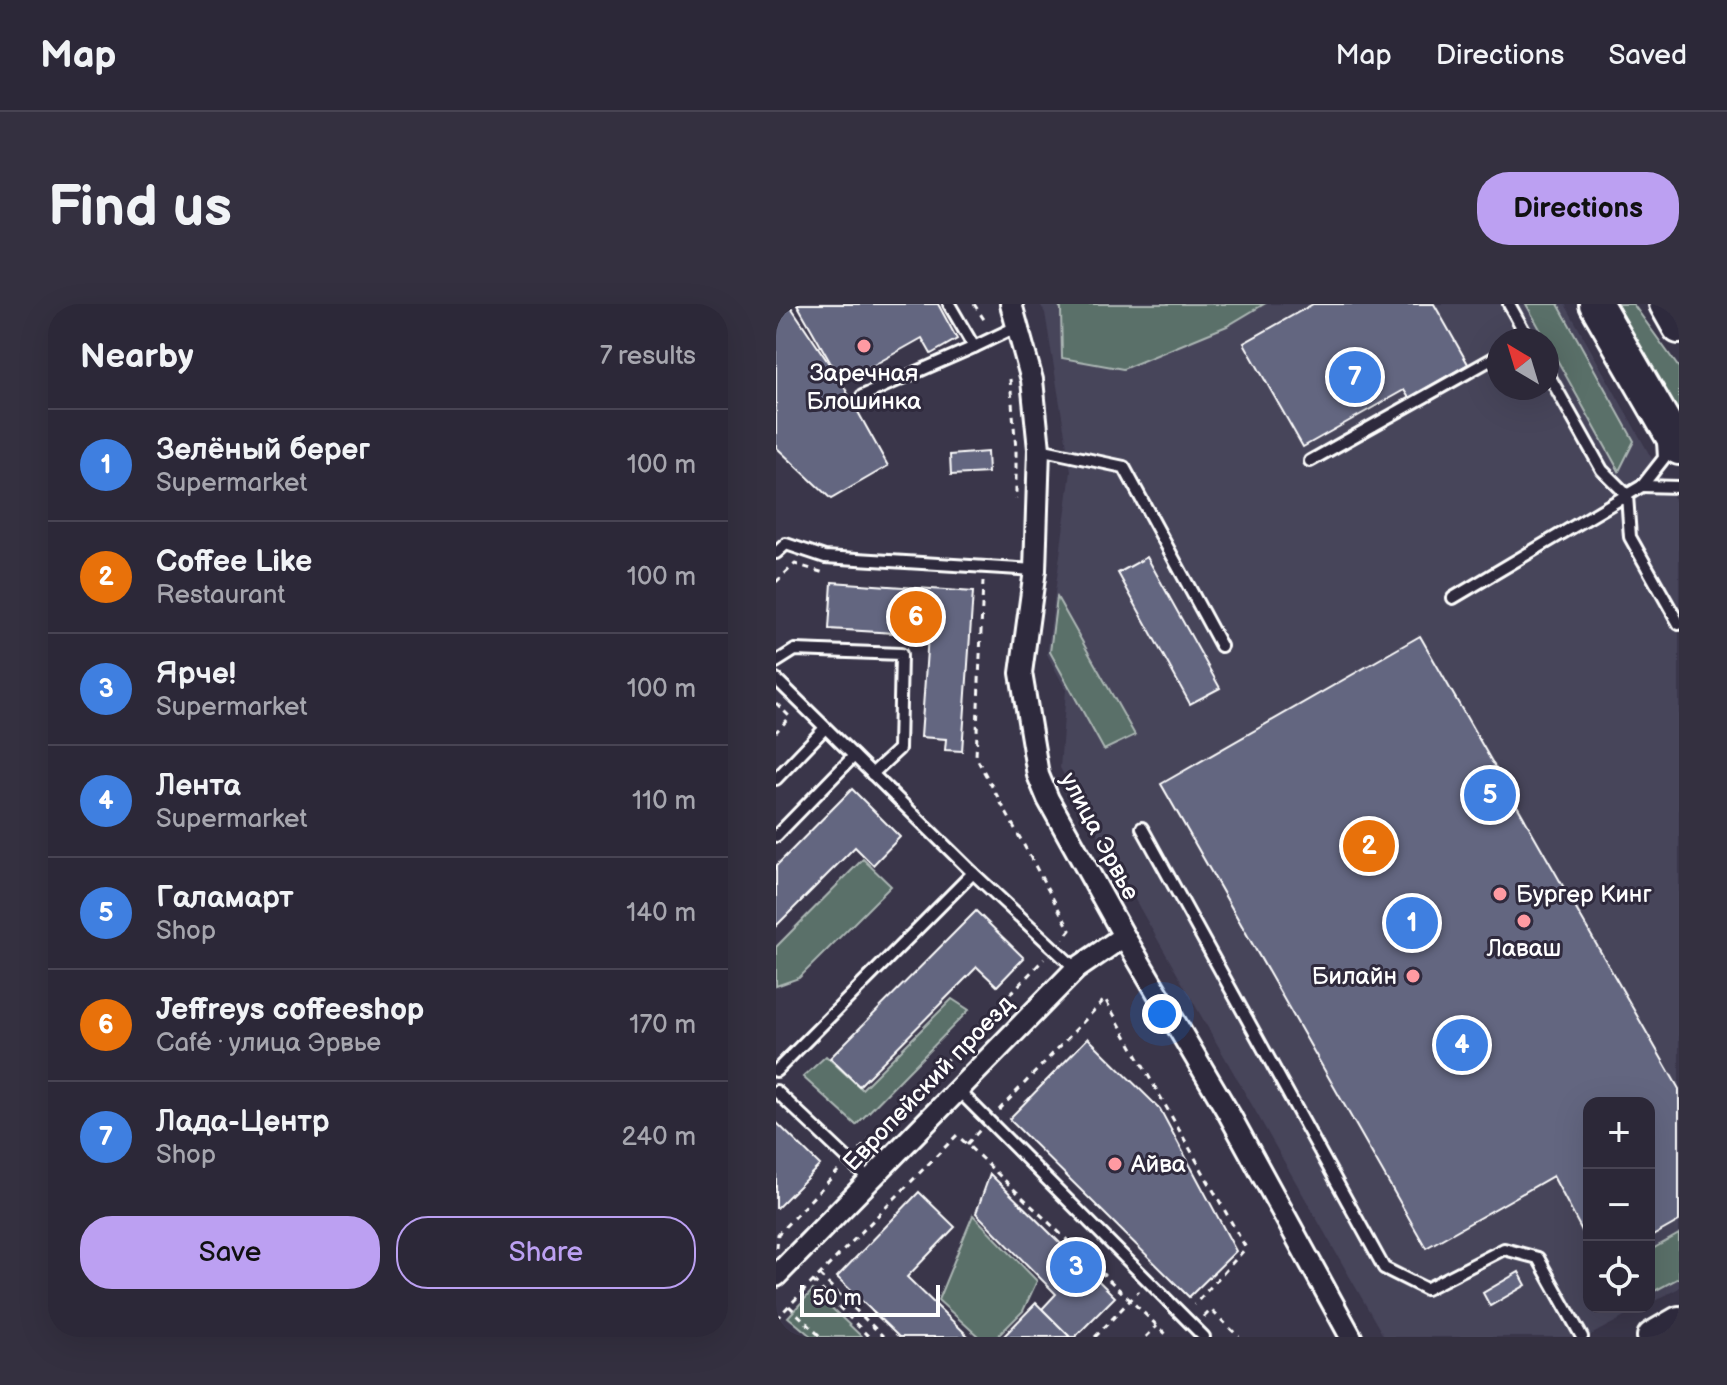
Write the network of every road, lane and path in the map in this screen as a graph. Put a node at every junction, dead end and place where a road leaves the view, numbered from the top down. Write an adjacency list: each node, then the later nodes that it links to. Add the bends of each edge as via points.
1 (949, 304): 11 (lane)
2 (974, 304): 10 (path)
3 (1011, 304): 7 (street, улица Эрвье)
4 (1509, 304): 9 (lane)
5 (1596, 304): 15 (main road)
6 (1666, 304): 8 (main road)
7 (1018, 326): 10 (lane); 17 (street, улица Эрвье, via 1032,380)
8 (1679, 327)
9 (1522, 328)
10 (996, 337): 11 (lane); 22 (path, via 1010,370)
11 (974, 347): 14 (lane)
12 (1487, 362): 18 (lane)
13 (1559, 393): 21 (lane, via 1602,470)
14 (862, 396)
15 (1662, 419): 16 (main road); 19 (lane, via 1664,458)
16 (1679, 448)
17 (1039, 449): 25 (street, улица Эрвье); 30 (lane, via 1124,467)
18 (1310, 461)
19 (1642, 486): 20 (lane); 21 (lane)
20 (1679, 487)
21 (1627, 495): 28 (lane); 29 (lane, via 1630,537)
22 (1016, 508)
23 (776, 553): 24 (lane, via 786,544 825,557)
24 (1008, 568): 25 (lane); 43 (path, via 983,581 976,757 1070,930)
25 (1035, 570): 42 (street, улица Эрвье, via 1021,673 1038,775)
26 (831, 573): 27 (path, via 795,564)
27 (776, 582)
28 (1453, 598)
29 (1679, 624)
30 (1221, 646)
31 (776, 662): 37 (lane, via 795,650 901,654 899,749)
32 (776, 679): 34 (lane)
33 (776, 703): 35 (path, via 790,717)
34 (825, 728): 36 (lane); 38 (lane)
35 (776, 732)
36 (854, 756): 37 (lane); 40 (lane)
37 (872, 774): 41 (lane)
38 (776, 779)
39 (1142, 828): 72 (lane, via 1384,1268 1426,1289 1504,1249 1538,1258)
40 (776, 836)
41 (973, 873): 43 (lane); 45 (lane)
42 (1124, 936): 44 (street, Европейский проезд); 71 (street, улица Эрвье)
43 (1055, 948): 44 (lane); 50 (path)
44 (1076, 969): 46 (street, Европейский проезд)
45 (776, 1071)
46 (958, 1090): 48 (lane); 51 (street, Европейский проезд)
47 (776, 1091): 50 (lane)
48 (989, 1120): 49 (path); 57 (lane); 60 (path, via 1105,999 1246,1248)
49 (967, 1144): 54 (path, via 957,1135); 58 (path)
50 (849, 1160): 51 (lane); 52 (path)
51 (870, 1180): 55 (street, Европейский проезд)
52 (777, 1233): 53 (path)
53 (776, 1255)
54 (819, 1275): 56 (path); 66 (path)
55 (776, 1276)
56 (813, 1281): 59 (path); 65 (path)
57 (1148, 1282): 58 (path); 70 (lane)
58 (1130, 1300): 63 (path); 67 (path)
59 (789, 1306): 61 (path); 64 (path)
60 (1193, 1306)
61 (776, 1319)
62 (1679, 1322): 73 (street)
63 (1157, 1326): 68 (path); 69 (path)
64 (821, 1337)
65 (869, 1337)
66 (884, 1337)
67 (1095, 1337)
68 (1146, 1337)
69 (1169, 1337)
70 (1204, 1337)
71 (1351, 1337)
72 (1582, 1337)
73 (1653, 1337)

